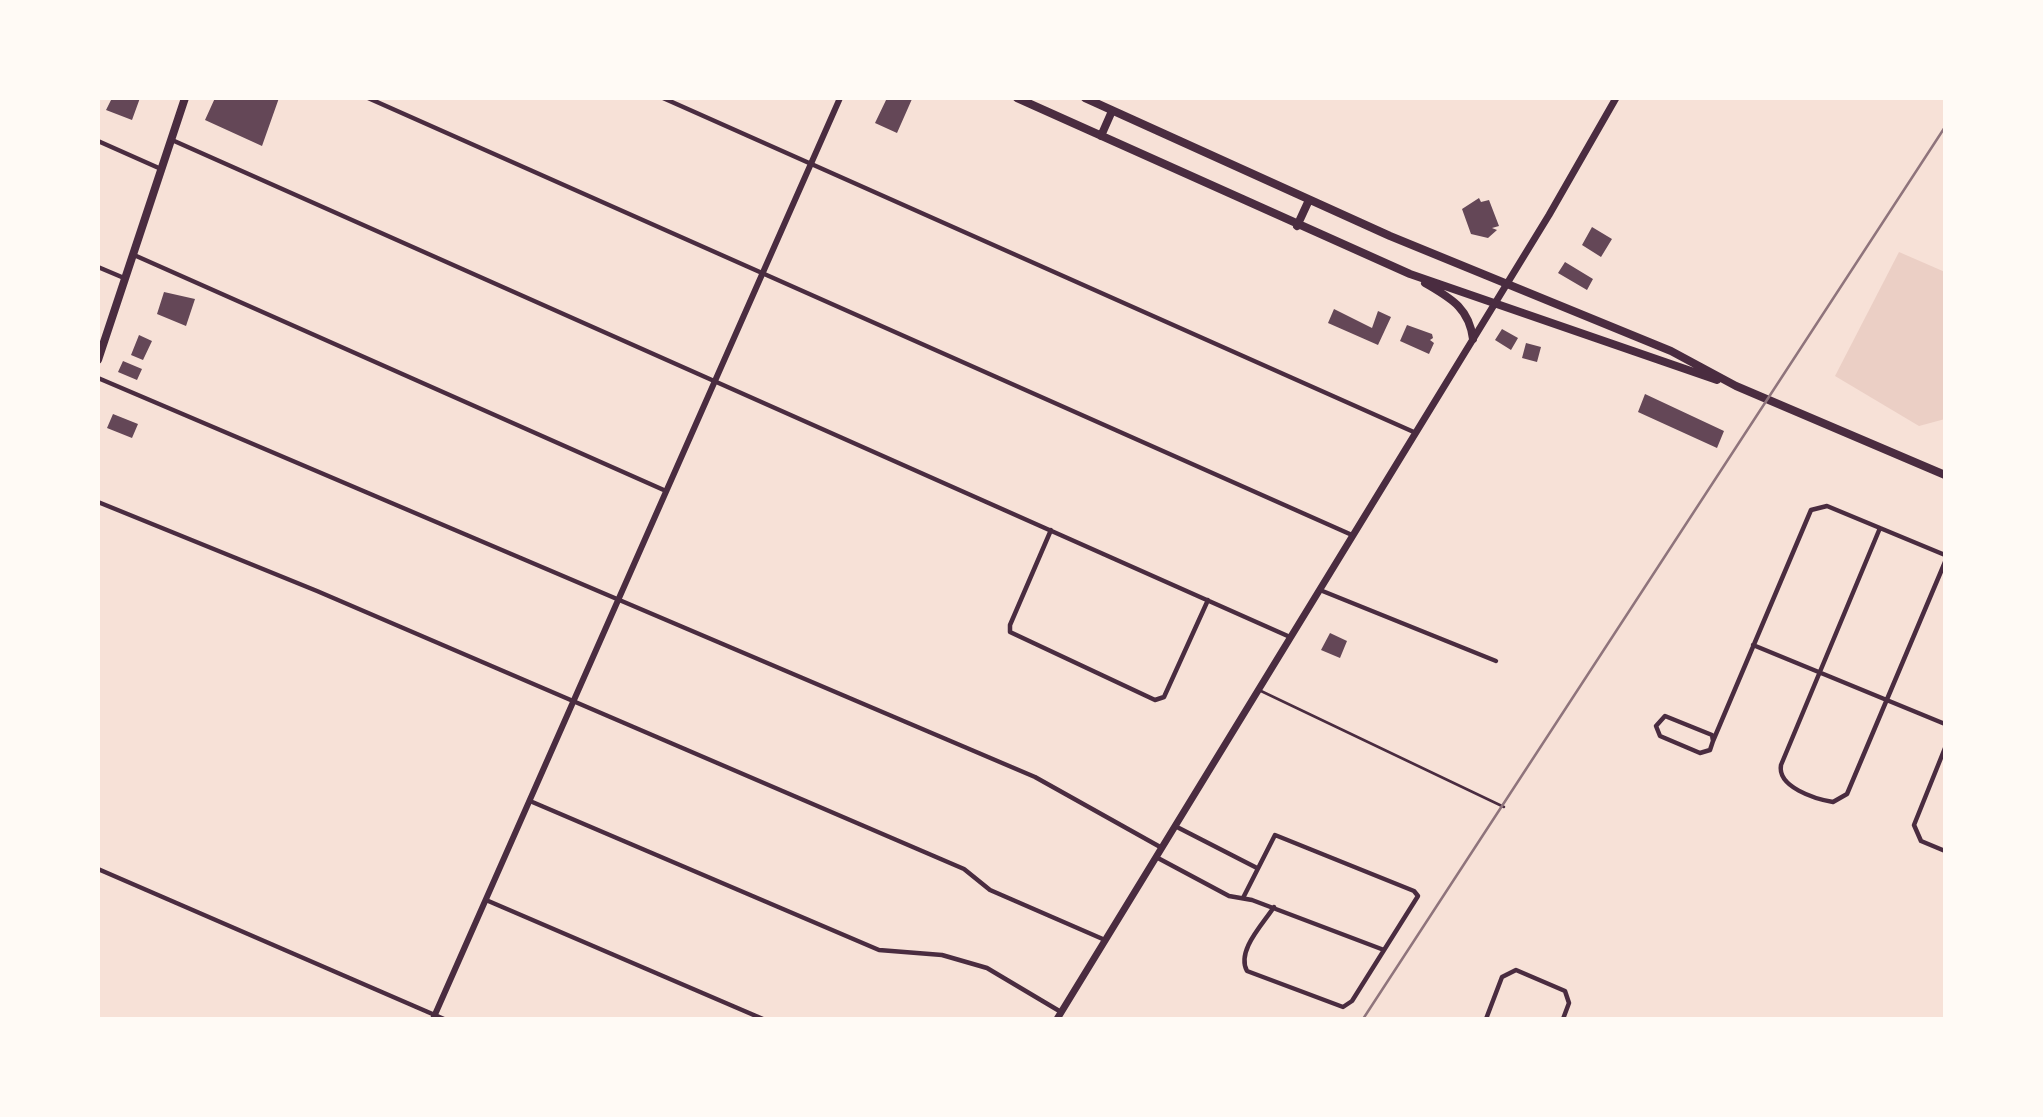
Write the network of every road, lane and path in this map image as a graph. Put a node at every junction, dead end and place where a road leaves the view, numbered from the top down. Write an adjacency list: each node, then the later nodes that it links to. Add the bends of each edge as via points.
1 (185, 98): 10 (main road)
2 (368, 98): 18 (street)
3 (663, 98): 12 (street)
4 (840, 98): 12 (street)
5 (1017, 98): 9 (main road)
6 (1085, 98): 8 (main road)
7 (1616, 98): 21 (main road)
8 (1112, 111): 9 (main road); 14 (main road)
9 (1101, 136): 15 (main road)
10 (171, 140): 13 (main road); 26 (street)
11 (98, 141): 13 (street)
12 (811, 164): 18 (street); 28 (street)
13 (161, 169): 16 (main road)
14 (1309, 200): 15 (main road); 21 (main road)
15 (1297, 226): 19 (main road)
16 (133, 255): 20 (main road); 30 (street)
17 (98, 267): 20 (street)
18 (763, 273): 26 (street); 34 (street)
19 (1410, 274): 22 (main road); 23 (main road, via 1461,306)
20 (125, 279): 24 (main road)
21 (1505, 285): 22 (main road); 27 (main road, via 1671,351)
22 (1494, 303): 23 (main road); 27 (main road)
23 (1473, 339): 28 (main road)
24 (98, 360)
25 (98, 378): 38 (street)
26 (715, 381): 30 (street); 33 (street)
27 (1736, 386): 29 (main road)
28 (1416, 433): 34 (main road)
29 (1945, 475)
30 (666, 491): 38 (street)
31 (98, 502): 46 (street)
32 (1880, 528): 35 (street); 41 (street, via 1827,506 1811,510); 43 (street)
33 (1051, 530): 39 (street); 39 (street, via 1010,632 1154,700 1164,696)
34 (1353, 535): 37 (main road)
35 (1945, 555)
36 (1945, 562): 45 (street)
37 (1320, 590): 40 (main road); 42 (street)
38 (620, 598): 46 (street); 53 (street, via 1035,777)
39 (1208, 600): 40 (street)
40 (1291, 637): 44 (main road)
41 (1753, 645): 43 (street); 48 (street)
42 (1496, 660)
43 (1820, 672): 45 (street); 45 (street, via 1780,770 1786,784 1826,801 1838,802 1847,794)
44 (1258, 690): 51 (lane); 52 (main road)
45 (1886, 699): 47 (street)
46 (573, 701): 50 (street); 61 (street, via 964,869 990,890)
47 (1945, 724)
48 (1713, 741): 48 (street, via 1707,752 1700,753 1662,738 1656,726 1669,716 1712,735)
49 (1945, 748): 54 (street, via 1913,825 1921,841)
50 (530, 801): 59 (street); 63 (street, via 878,950 942,955 987,968)
51 (1504, 807)
52 (1175, 826): 53 (main road); 56 (street)
53 (1162, 848): 55 (main road)
54 (1945, 850)
55 (1156, 857): 58 (street, via 1228,896); 61 (main road)
56 (1257, 868): 58 (street); 62 (street, via 1275,835 1414,891 1417,900)
57 (98, 869): 64 (street)
58 (1243, 898): 60 (street)
59 (486, 900): 64 (street); 66 (street)
60 (1274, 907): 62 (street); 62 (street, via 1244,953 1243,962 1250,973 1343,1006 1352,1001)
61 (1105, 940): 63 (main road)
62 (1384, 950)
63 (1059, 1016)
64 (434, 1017): 65 (street)
65 (444, 1019)
66 (763, 1019)
67 (1486, 1019): 68 (street, via 1502,977 1516,970 1565,991 1569,1003)
68 (1563, 1019)

